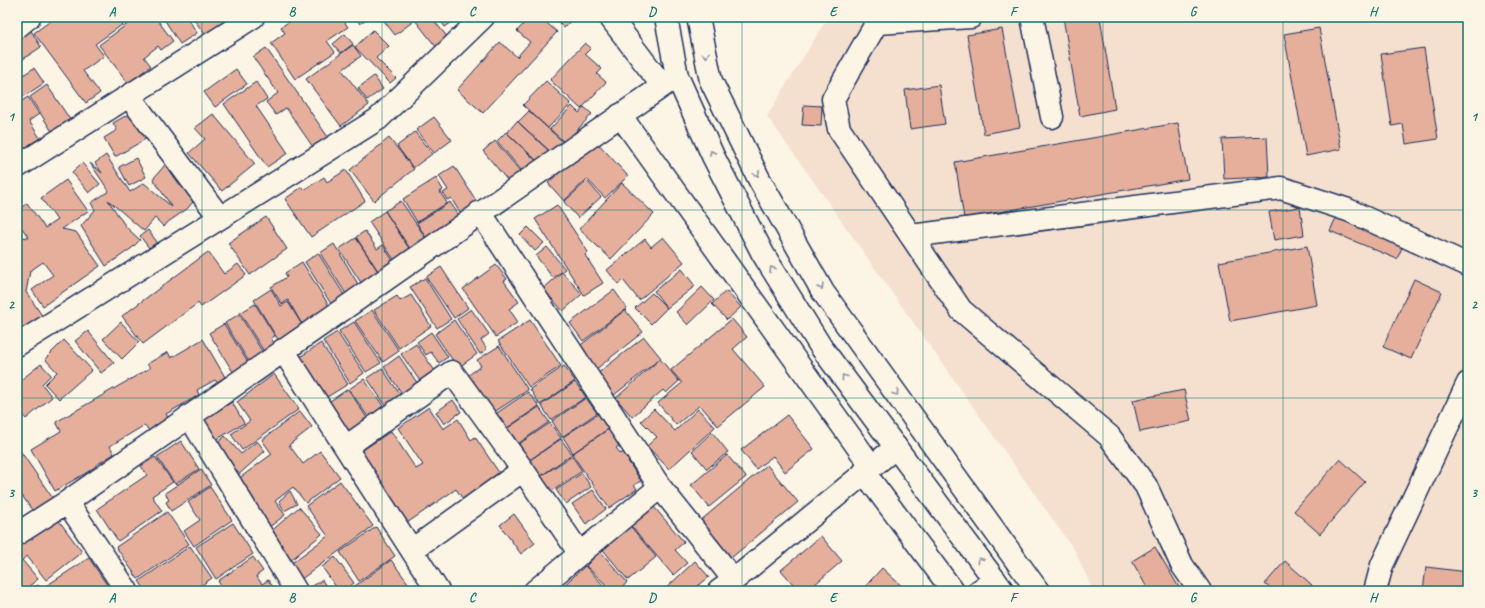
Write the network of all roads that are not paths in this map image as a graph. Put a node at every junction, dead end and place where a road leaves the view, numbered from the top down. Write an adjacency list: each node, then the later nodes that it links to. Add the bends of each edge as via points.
1 (29, 17): 10 (street)
2 (253, 17): 12 (street)
3 (483, 17): 17 (street, via 378,119)
4 (610, 17): 11 (street)
5 (666, 17): 11 (street)
6 (698, 17): 40 (street, one-way to 40, via 711,81 760,179 823,292)
7 (971, 17): 9 (street)
8 (1032, 17): 14 (street)
9 (878, 20): 18 (street, via 833,99 839,129)
10 (17, 27)
11 (669, 80): 13 (street); 25 (street, one-way to 11, via 821,347 763,254 713,156)
12 (129, 96): 15 (street); 17 (street)
13 (620, 115): 16 (street); 27 (street)
14 (1052, 117)
15 (17, 168)
16 (480, 212): 21 (street); 28 (street)
17 (220, 218): 20 (street)
18 (911, 236): 19 (street, via 1281,188 1348,210); 41 (street, via 960,310 1109,436 1146,486 1182,565)
19 (1468, 265)
20 (17, 345)
21 (283, 350): 23 (street); 24 (street)
22 (1468, 383): 42 (street, via 1382,565)
23 (189, 416): 29 (street); 36 (street)
24 (346, 447): 26 (street, via 452,372); 31 (street)
25 (896, 448): 27 (street); 34 (street, one-way to 25)
26 (523, 470): 31 (street); 32 (street)
27 (868, 470): 33 (street); 39 (street)
28 (660, 487): 32 (street); 33 (street)
29 (67, 502): 30 (street); 35 (street)
30 (17, 534)
31 (412, 550): 37 (street)
32 (580, 554): 38 (street)
33 (726, 585)
34 (992, 587)
35 (127, 591)
36 (296, 591)
37 (438, 591)
38 (535, 591)
39 (953, 591)
40 (1038, 591)
41 (1200, 591)
42 (1375, 591)

